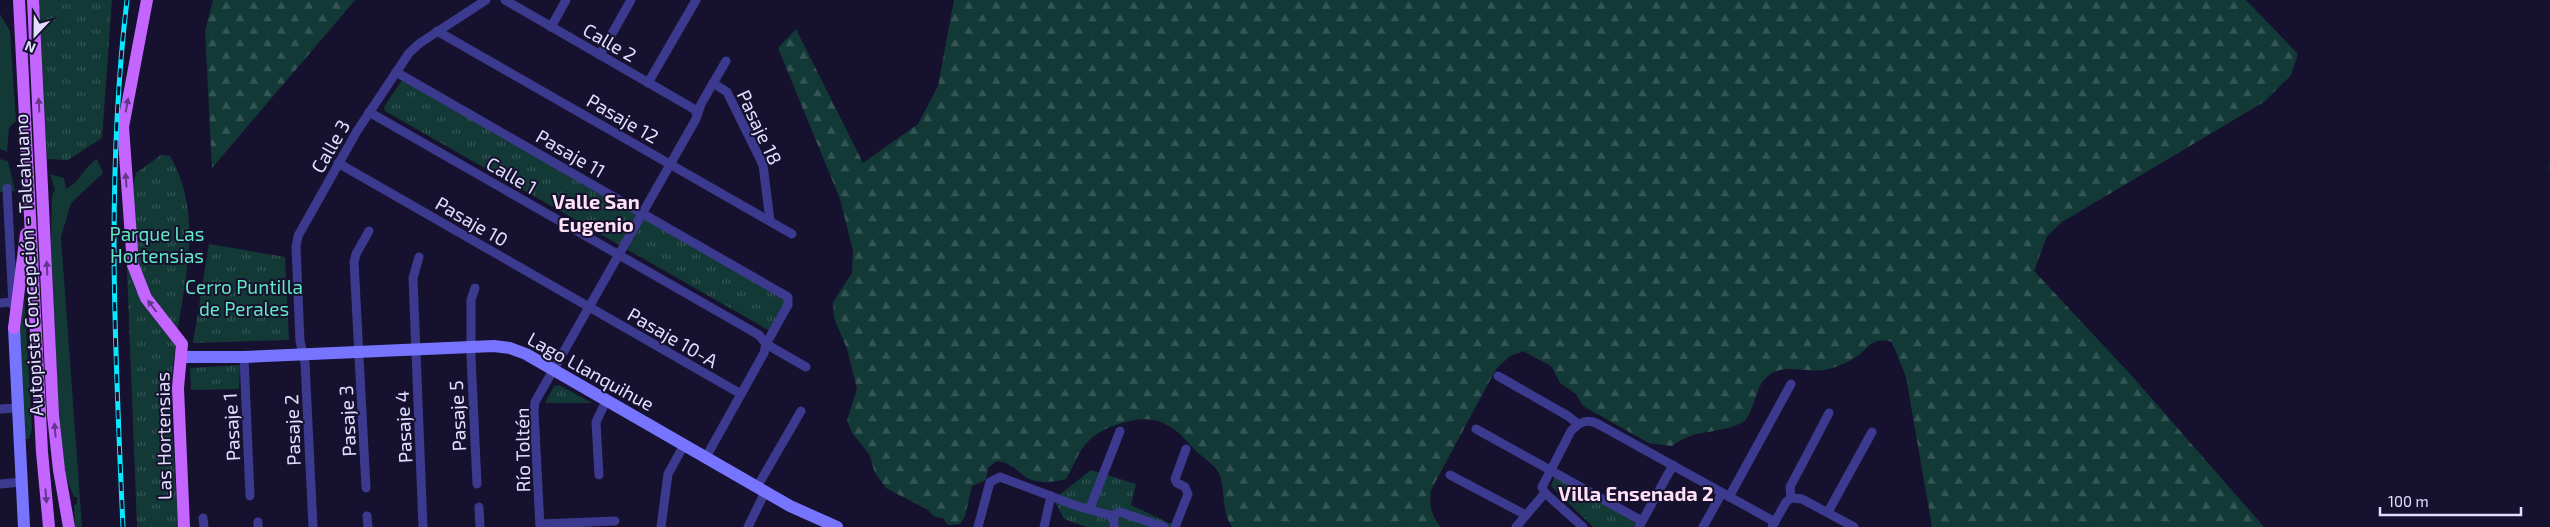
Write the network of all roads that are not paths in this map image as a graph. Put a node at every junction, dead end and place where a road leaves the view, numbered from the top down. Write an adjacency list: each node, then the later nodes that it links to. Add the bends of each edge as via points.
1 (18, 0): 21 (main road)
2 (33, 0): 85 (main road, Autopista Concepción - Talcahuano, one-way to 2, via 53,415)
3 (147, 0): 36 (main road, one-way to 3, via 146,298 133,265 123,126)
4 (486, 0): 10 (street, Calle 3)
5 (505, 0): 9 (street, Calle 2)
6 (566, 0): 9 (street)
7 (631, 0): 11 (street)
8 (696, 0): 15 (street)
9 (551, 27): 11 (street, Calle 2)
10 (438, 31): 13 (street, Calle 3, via 416,46); 19 (street, Pasaje 12)
11 (600, 55): 15 (street, Calle 2)
12 (726, 61): 14 (street, Río Toltén)
13 (396, 72): 16 (street, Calle 3); 22 (street, Pasaje 11)
14 (713, 82): 17 (street, Río Toltén); 23 (street, Pasaje 18, via 727,92 763,165)
15 (648, 83): 17 (street, Calle 2, via 694,109)
16 (369, 112): 18 (street, Calle 3); 26 (street, Calle 1)
17 (697, 114): 19 (street, Río Toltén)
18 (338, 163): 31 (street, Pasaje 10); 38 (street, Calle 3, via 296,241)
19 (670, 164): 22 (street, Río Toltén); 23 (street, Pasaje 12)
20 (6, 188): 29 (street)
21 (30, 196): 32 (main road); 84 (main road, one-way to 84, via 40,422)
22 (642, 213): 26 (street, Río Toltén); 33 (street, Pasaje 11, via 786,295 788,305)
23 (770, 221): 25 (street, Pasaje 12)
24 (369, 231): 37 (street, Pasaje 3, via 354,262)
25 (792, 234)
26 (618, 255): 31 (street, Río Toltén); 33 (street, Calle 1, via 759,335)
27 (419, 257): 35 (street, Pasaje 4, via 413,273)
28 (475, 288): 34 (street, Pasaje 5, via 470,300)
29 (12, 302): 30 (street); 32 (street)
30 (0, 303)
31 (589, 307): 41 (street, Río Toltén); 44 (street, Pasaje 10-A)
32 (14, 328): 46 (street)
33 (766, 344): 40 (street, Calle 1); 44 (street, Pasaje 11, via 766,350)
34 (471, 347): 35 (street, Lago Llanquihue); 41 (street, Lago Llanquihue, via 510,348); 63 (street, Pasaje 5)
35 (416, 350): 37 (street, Lago Llanquihue); 89 (street, Pasaje 4)
36 (182, 351): 39 (street, Lago Llanquihue); 86 (main road, Las Hortensias, via 178,396)
37 (360, 352): 38 (street, Lago Llanquihue); 64 (street, Pasaje 3)
38 (303, 355): 39 (street, Lago Llanquihue); 87 (street, Pasaje 2)
39 (244, 357): 68 (street, Pasaje 1)
40 (806, 367)
41 (553, 370): 45 (street, Lago Llanquihue); 82 (street, Río Toltén, via 535,402 534,410)
42 (1498, 376): 50 (street)
43 (1791, 384): 67 (street)
44 (741, 394): 56 (street, Pasaje 11)
45 (606, 401): 54 (street, Lago Llanquihue); 59 (street, via 596,422)
46 (18, 408): 47 (street); 61 (street)
47 (0, 409)
48 (801, 410): 65 (street)
49 (1829, 413): 70 (street, via 1790,487)
50 (1578, 424): 57 (street, via 1588,420 1595,422); 58 (street)
51 (1476, 429): 58 (street)
52 (1120, 431): 72 (street)
53 (1872, 432): 73 (street)
54 (684, 445): 56 (street, Lago Llanquihue); 91 (street, via 668,474)
55 (1186, 449): 97 (street, via 1175,479 1188,494)
56 (706, 457): 65 (street, Lago Llanquihue)
57 (1673, 465): 67 (street); 78 (street)
58 (1550, 470): 66 (street, via 1543,484); 78 (street)
59 (599, 475)
60 (1450, 475): 74 (street)
61 (22, 482): 62 (street); 83 (street)
62 (0, 484)
63 (477, 484)
64 (366, 488)
65 (761, 490): 80 (street, Lago Llanquihue); 92 (street)
66 (1546, 493): 74 (street); 99 (street)
67 (1726, 495): 81 (street); 100 (street)
68 (250, 496)
69 (1051, 496): 72 (street); 93 (street, via 1003,477 995,478 989,485); 94 (street)
70 (1791, 498): 73 (street, via 1802,499); 81 (street)
71 (479, 507): 90 (street)
72 (1090, 508): 76 (street)
73 (1828, 512): 101 (street)
74 (1526, 515): 98 (street)
75 (368, 516): 88 (street)
76 (1111, 516): 95 (street); 96 (street, via 1120,512)
77 (615, 521): 79 (street)
78 (1641, 524)
79 (598, 525): 82 (street)
80 (829, 525)
81 (1773, 525)
82 (540, 526)
83 (24, 527)
84 (49, 527)
85 (69, 527)
86 (184, 527)
87 (313, 527)
88 (368, 527)
89 (424, 527)
90 (480, 527)
91 (661, 527)
92 (748, 527)
93 (978, 527)
94 (1044, 527)
95 (1114, 527)
96 (1164, 527)
97 (1175, 527)
98 (1516, 527)
99 (1582, 527)
100 (1703, 527)
101 (1854, 527)

